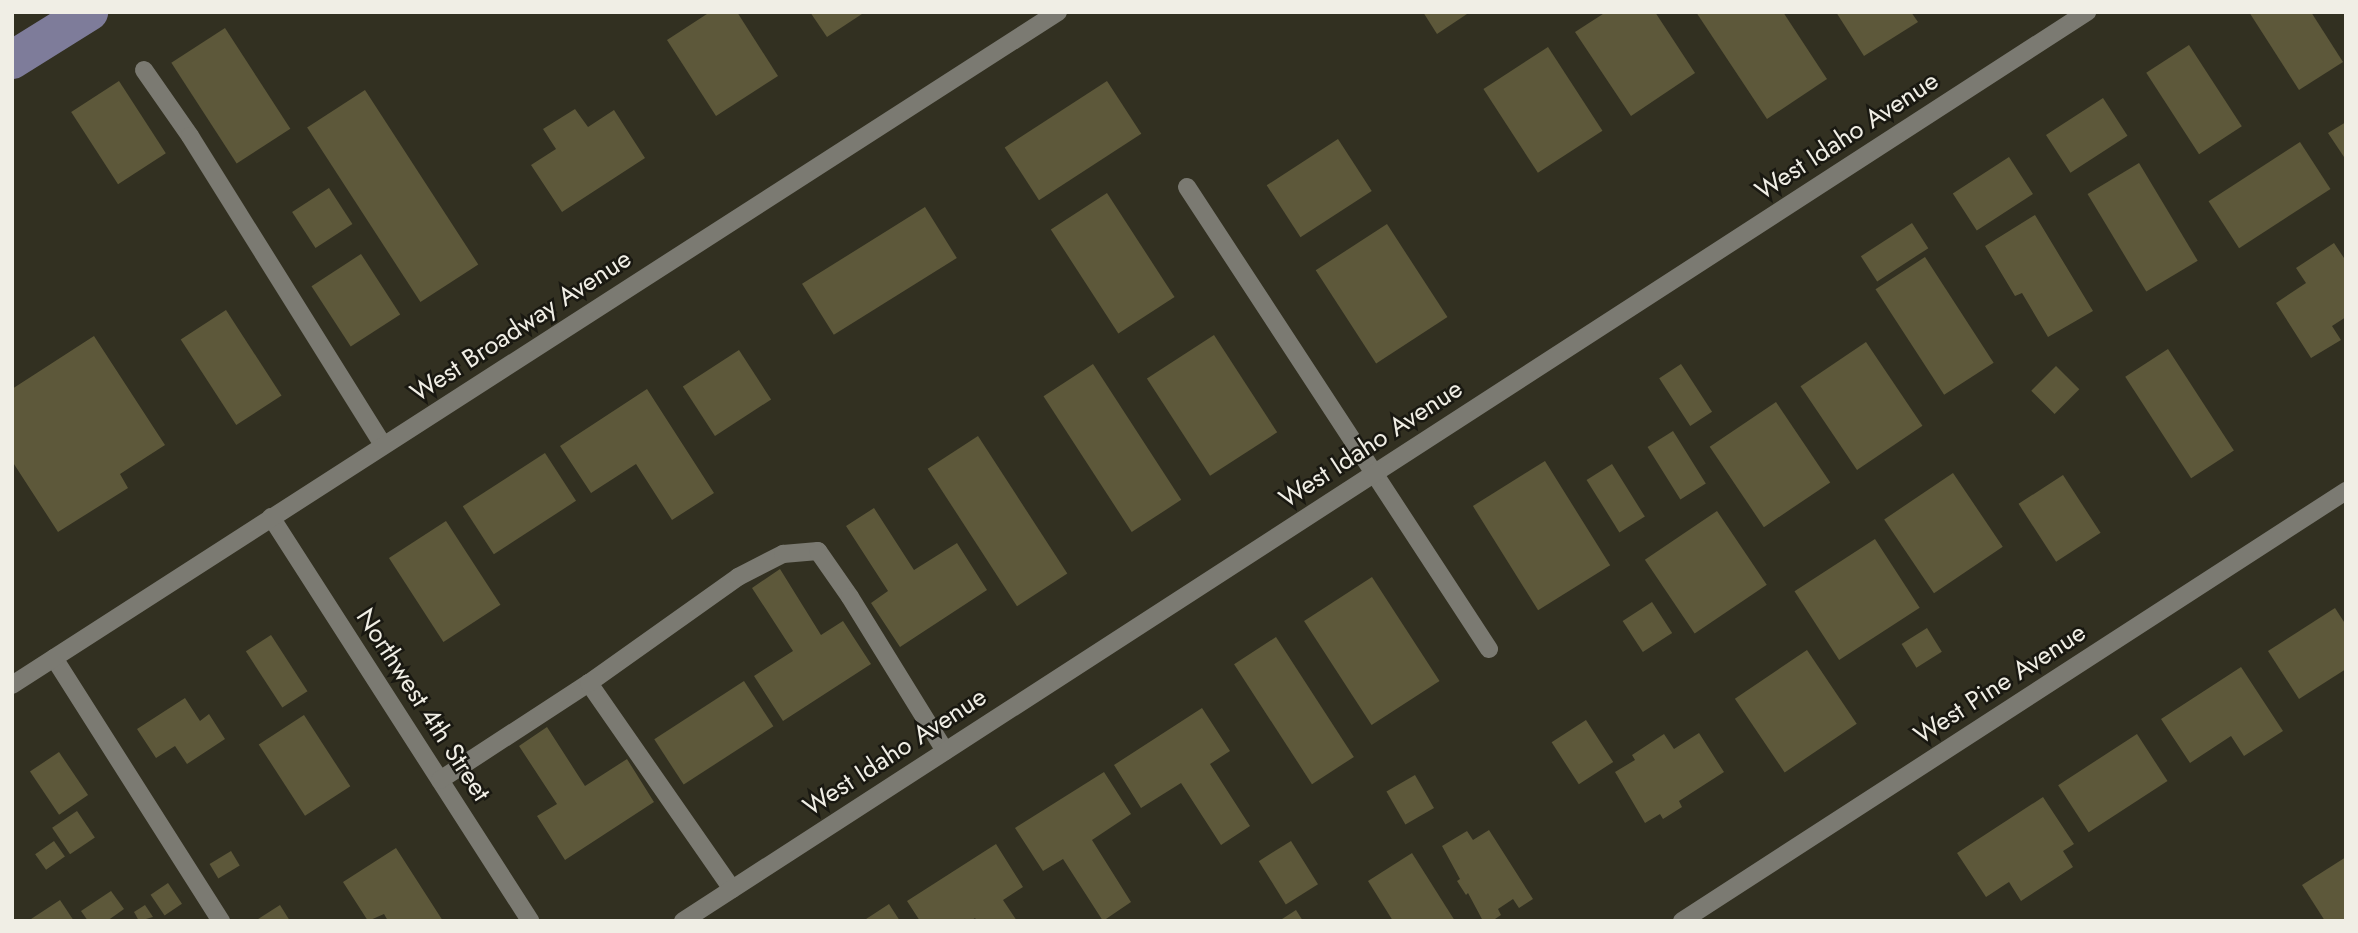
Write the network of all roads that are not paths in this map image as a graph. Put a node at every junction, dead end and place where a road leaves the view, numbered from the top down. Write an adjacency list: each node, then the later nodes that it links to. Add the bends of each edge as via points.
1 (1058, 12): 5 (street, West Broadway Avenue)
2 (2087, 12): 6 (street, West Idaho Avenue)
3 (144, 70): 5 (street)
4 (1187, 187): 6 (street)
5 (383, 445): 8 (street, West Broadway Avenue)
6 (1376, 472): 9 (street); 13 (street, West Idaho Avenue)
7 (2346, 491): 19 (street, West Pine Avenue)
8 (271, 517): 10 (street, West Broadway Avenue); 14 (street, Northwest 4th Street)
9 (1489, 649)
10 (54, 658): 12 (street, West Broadway Avenue); 16 (street)
11 (589, 683): 13 (street, via 738,577 783,554 818,551); 14 (street); 15 (street)
12 (12, 685)
13 (945, 751): 15 (street, West Idaho Avenue)
14 (440, 780): 17 (street, Northwest 4th Street)
15 (732, 888): 18 (street, West Idaho Avenue)
16 (222, 921)
17 (530, 921)
18 (683, 921)
19 (1682, 921)

